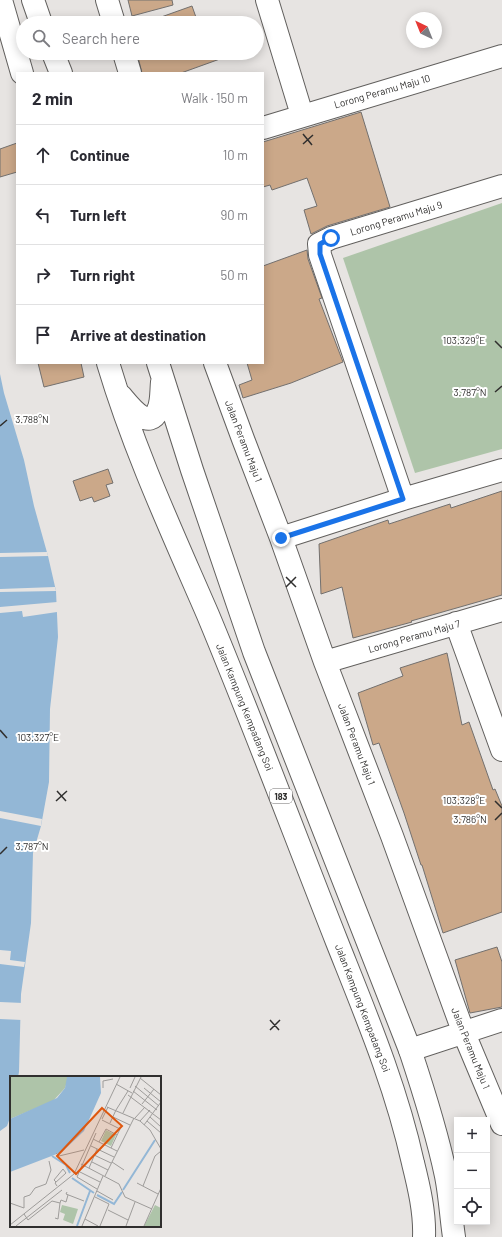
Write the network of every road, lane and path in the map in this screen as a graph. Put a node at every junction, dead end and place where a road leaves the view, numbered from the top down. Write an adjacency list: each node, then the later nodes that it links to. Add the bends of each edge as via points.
1 (1, 0): 7 (main road)
2 (33, 0): 5 (main road)
3 (107, 0): 6 (main road)
4 (267, 0): 15 (main road)
5 (39, 16)
6 (112, 16)
7 (16, 52)
8 (502, 56): 15 (main road, Lorong Peramu Maju 10)
9 (18, 60): 12 (main road)
10 (56, 60): 13 (main road)
11 (126, 60): 14 (main road)
12 (22, 72)
13 (61, 72)
14 (130, 72)
15 (302, 115): 16 (main road, Lorong Peramu Maju 10)
16 (264, 128)
17 (502, 186): 23 (main road, Lorong Peramu Maju 9, via 331,238 320,244 320,254)
18 (108, 364): 21 (main road, Jalan Kampung Kempadang Soi / 183)
19 (215, 364): 24 (main road, Jalan Peramu Maju 1)
20 (161, 370): 21 (main road, via 160,406 158,413 151,418 144,418 131,409); 31 (main road, 183, via 254,652)
21 (116, 389): 33 (main road, Jalan Kampung Kempadang Soi / 183, via 131,433 208,615 372,1026 408,1140 418,1183)
22 (502, 470): 23 (main road)
23 (403, 499): 24 (main road)
24 (281, 538): 27 (main road, Jalan Peramu Maju 1)
25 (502, 610): 26 (main road, Lorong Peramu Maju 7)
26 (456, 624): 27 (main road, Lorong Peramu Maju 7); 28 (main road)
27 (325, 662): 30 (main road, Jalan Peramu Maju 1)
28 (502, 747)
29 (502, 1020): 30 (main road)
30 (463, 1031): 31 (main road); 32 (main road, Jalan Peramu Maju 1)
31 (410, 1050): 34 (main road, 183, via 436,1133 446,1178)
32 (502, 1124)
33 (424, 1237)
34 (454, 1237)

